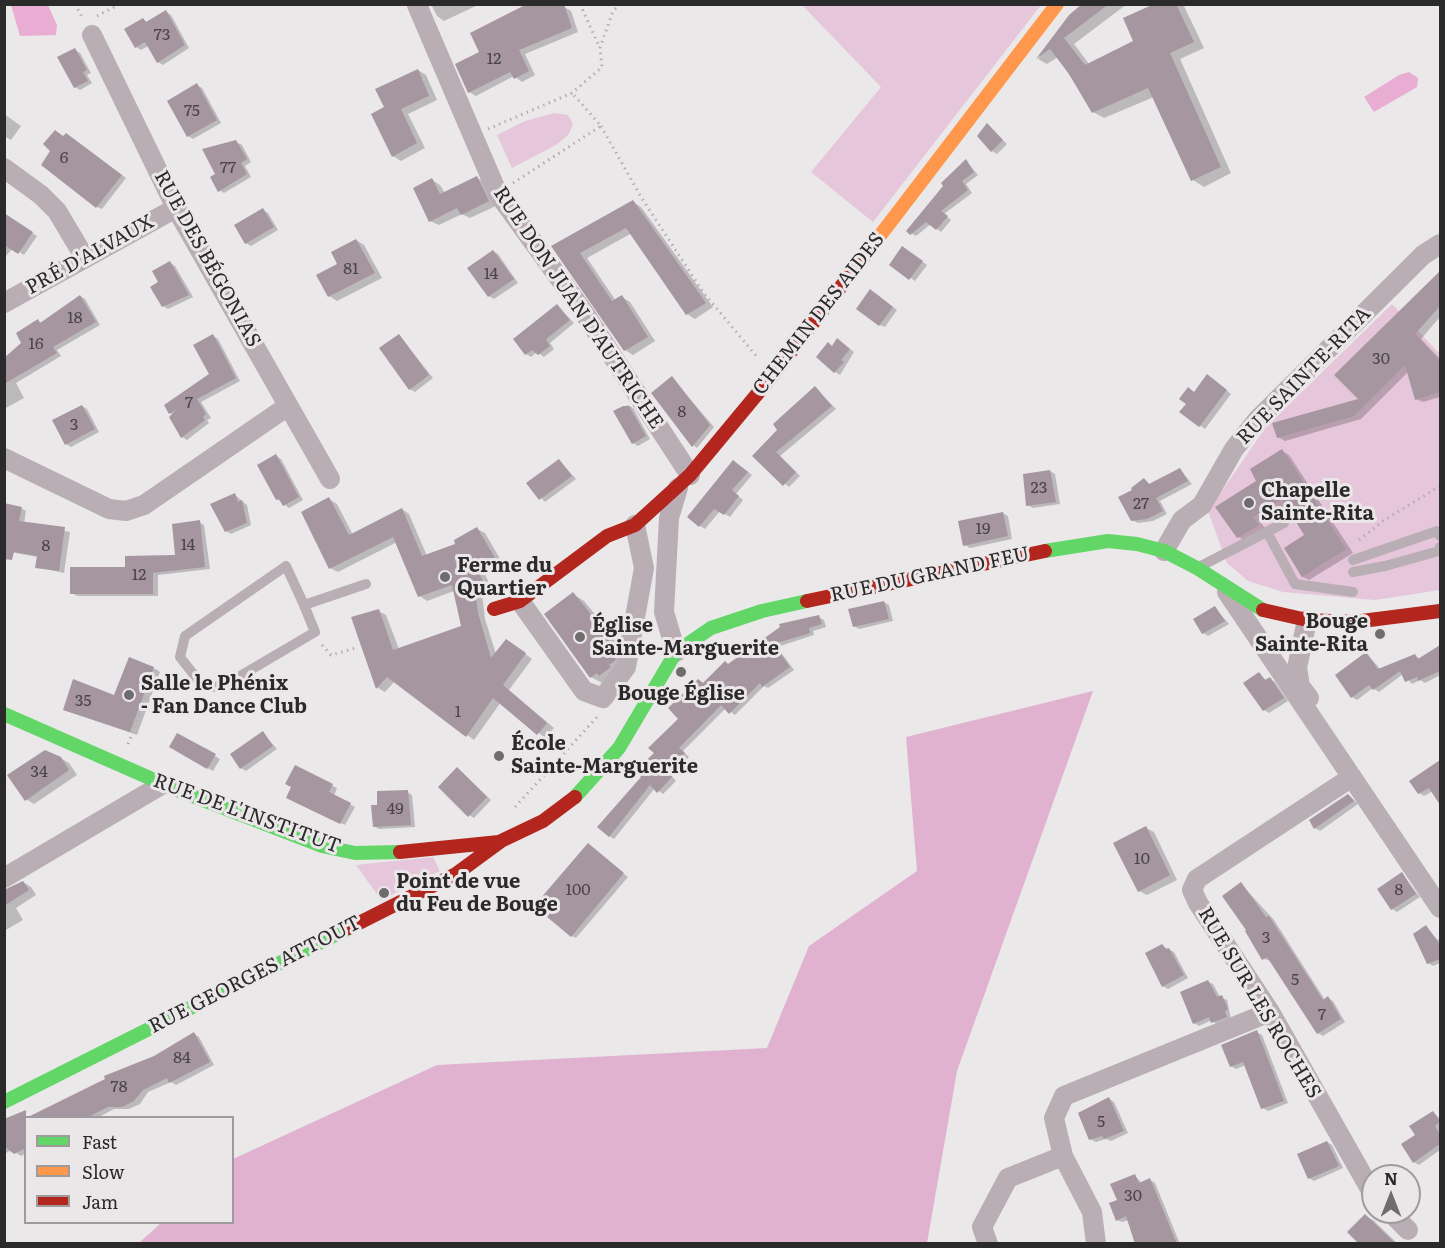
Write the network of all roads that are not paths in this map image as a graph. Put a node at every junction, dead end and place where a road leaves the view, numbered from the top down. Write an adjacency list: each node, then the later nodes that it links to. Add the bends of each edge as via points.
1 (1057, 4): 12 (street, CHEMIN DES AIDES, via 772,375)
2 (417, 5): 12 (street, RUE DON JUAN D'AUTRICHE, via 497,192 583,311)
3 (88, 29): 5 (street, RUE DES BÉGONIAS)
4 (4, 168): 7 (street, via 57,211)
5 (176, 208): 7 (street, PRÉ D'ALVAUX); 9 (street, RUE DES BÉGONIAS)
6 (1440, 244): 18 (street, RUE SAINTE-RITA, via 1423,255 1258,419 1234,449 1202,506 1182,520)
7 (85, 258): 8 (street, PRÉ D'ALVAUX)
8 (4, 303)
9 (288, 405): 10 (street, via 144,506 126,511 109,509); 11 (street, RUE DES BÉGONIAS)
10 (4, 458)
11 (330, 479)
12 (684, 482): 14 (street); 30 (street, CHEMIN DES AIDES, via 669,518 664,612)
13 (1284, 523): 15 (lane)
14 (635, 525): 25 (street, via 607,536); 25 (street, via 644,568 626,667 603,698 584,691)
15 (1267, 532): 20 (lane); 24 (lane, via 1295,584)
16 (1440, 536): 19 (lane, via 1437,531)
17 (1440, 547): 21 (lane, via 1439,551)
18 (1164, 551): 20 (street, RUE DU GRAND FEU); 30 (street, RUE DU GRAND FEU, via 1108,541 1015,555 762,611 711,627)
19 (1353, 561)
20 (1197, 568): 23 (street, RUE DU GRAND FEU)
21 (1353, 572)
22 (366, 584): 26 (lane)
23 (1224, 588): 29 (street, RUE DU GRAND FEU, via 1262,610); 32 (street)
24 (1353, 592)
25 (520, 601): 27 (street)
26 (304, 605): 26 (lane, via 286,566 185,636 180,657 198,680 210,687 223,686 315,632)
27 (494, 609)
28 (1440, 610): 29 (street, RUE DU GRAND FEU, via 1354,622)
29 (1307, 620): 32 (street, via 1297,668 1300,686 1337,734)
30 (676, 652): 35 (street, RUE DU GRAND FEU, via 619,748 574,797 543,821)
31 (5, 716): 34 (street, RUE DE L'INSTITUT)
32 (1339, 754): 33 (street)
33 (1352, 777): 37 (street); 38 (street, RUE SUR LES ROCHES, via 1197,879 1192,890)
34 (163, 784): 35 (street, RUE DE L'INSTITUT, via 322,846 355,853); 36 (street)
35 (501, 842): 39 (street, RUE GEORGES ATTOUT, via 456,874)
36 (4, 878)
37 (1440, 908)
38 (1270, 1012): 40 (street, via 1064,1096 1054,1118); 41 (street, RUE SUR LES ROCHES)
39 (4, 1102)
40 (1063, 1156): 44 (street, via 1008,1178 982,1227); 45 (street, via 1092,1212)
41 (1361, 1173)
42 (1402, 1224): 43 (street)
43 (1408, 1230)
44 (988, 1244)
45 (1096, 1244)

